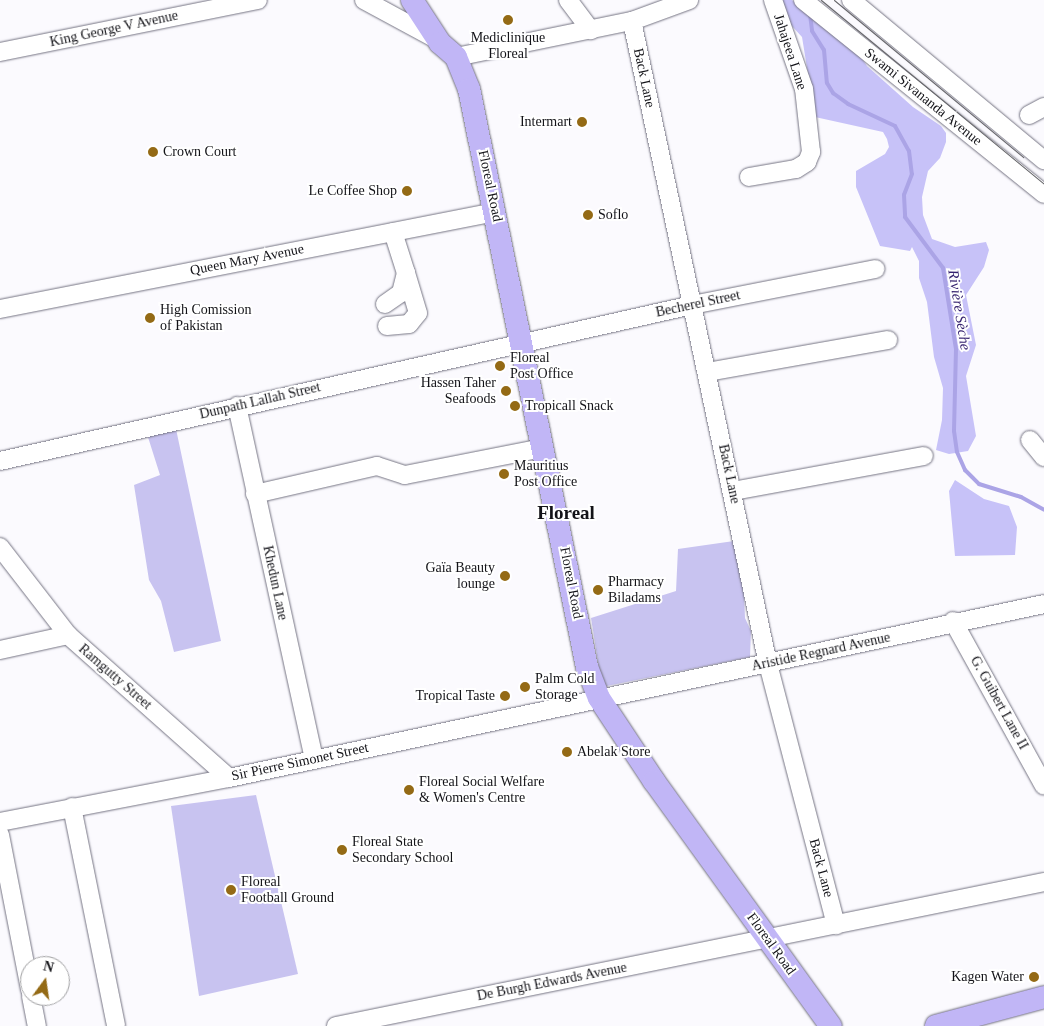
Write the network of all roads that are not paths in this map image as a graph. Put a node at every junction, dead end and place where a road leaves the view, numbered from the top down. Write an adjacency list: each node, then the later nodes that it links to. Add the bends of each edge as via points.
1 (258, 0): 12 (street, King George V Avenue)
2 (364, 0): 11 (street, via 410,23)
3 (412, 0): 11 (main road, Floreal Road)
4 (568, 0): 10 (street)
5 (689, 0): 9 (street)
6 (773, 0): 14 (street, Jahajeea Lane, via 804,90 810,152 807,162 796,169)
7 (803, 0): 15 (street, Swami Sivananda Avenue)
8 (852, 0): 13 (street)
9 (632, 21): 10 (street); 21 (street, Back Lane)
10 (591, 30): 11 (street)
11 (448, 50): 16 (main road, Floreal Road, via 469,89)
12 (0, 52)
13 (1044, 160)
14 (749, 177)
15 (1044, 194)
16 (495, 212): 17 (street, Queen Mary Avenue); 25 (main road, Floreal Road)
17 (393, 232): 19 (street); 22 (street, Queen Mary Avenue)
18 (876, 270): 21 (street, Becherel Street)
19 (406, 272): 20 (street, via 401,292); 23 (street, via 418,313 409,324)
20 (385, 304)
21 (692, 305): 25 (street, Becherel Street); 26 (street, Back Lane)
22 (0, 309)
23 (387, 326)
24 (888, 340): 26 (street)
25 (521, 344): 27 (street, Dunpath Lallah Street); 29 (main road, Floreal Road)
26 (707, 372): 33 (street, Back Lane)
27 (237, 406): 32 (street, Dunpath Lallah Street); 34 (street, Khedun Lane)
28 (1030, 440): 31 (street)
29 (543, 448): 34 (street, via 406,475 376,466); 41 (main road, Floreal Road, via 587,667)
30 (924, 456): 33 (street)
31 (1044, 457)
32 (0, 461)
33 (733, 491): 40 (street, Back Lane)
34 (256, 494): 42 (street, Khedun Lane)
35 (0, 547): 38 (street, Ramgutty Street)
36 (1044, 604): 37 (street, Aristide Regnard Avenue)
37 (953, 621): 40 (street, Aristide Regnard Avenue); 44 (street, G. Guibert Lane II)
38 (68, 635): 39 (street); 43 (street, Ramgutty Street)
39 (0, 650)
40 (768, 664): 41 (street, Aristide Regnard Avenue); 49 (street, Back Lane)
41 (598, 698): 42 (street, Sir Pierre Simonet Street); 50 (main road, Floreal Road)
42 (314, 759): 43 (street, Sir Pierre Simonet Street)
43 (229, 778): 45 (street, Sir Pierre Simonet Street)
44 (1044, 786)
45 (72, 807): 46 (street, Sir Pierre Simonet Street); 55 (street)
46 (0, 822)
47 (0, 835): 51 (street)
48 (1044, 882): 49 (street, De Burgh Edwards Avenue)
49 (836, 925): 50 (street, De Burgh Edwards Avenue)
50 (767, 938): 56 (street, De Burgh Edwards Avenue); 57 (main road, Floreal Road)
51 (23, 956)
52 (1044, 997): 58 (main road)
53 (33, 1006): 54 (street)
54 (37, 1026)
55 (116, 1026)
56 (336, 1026)
57 (832, 1026)
58 (936, 1026)

